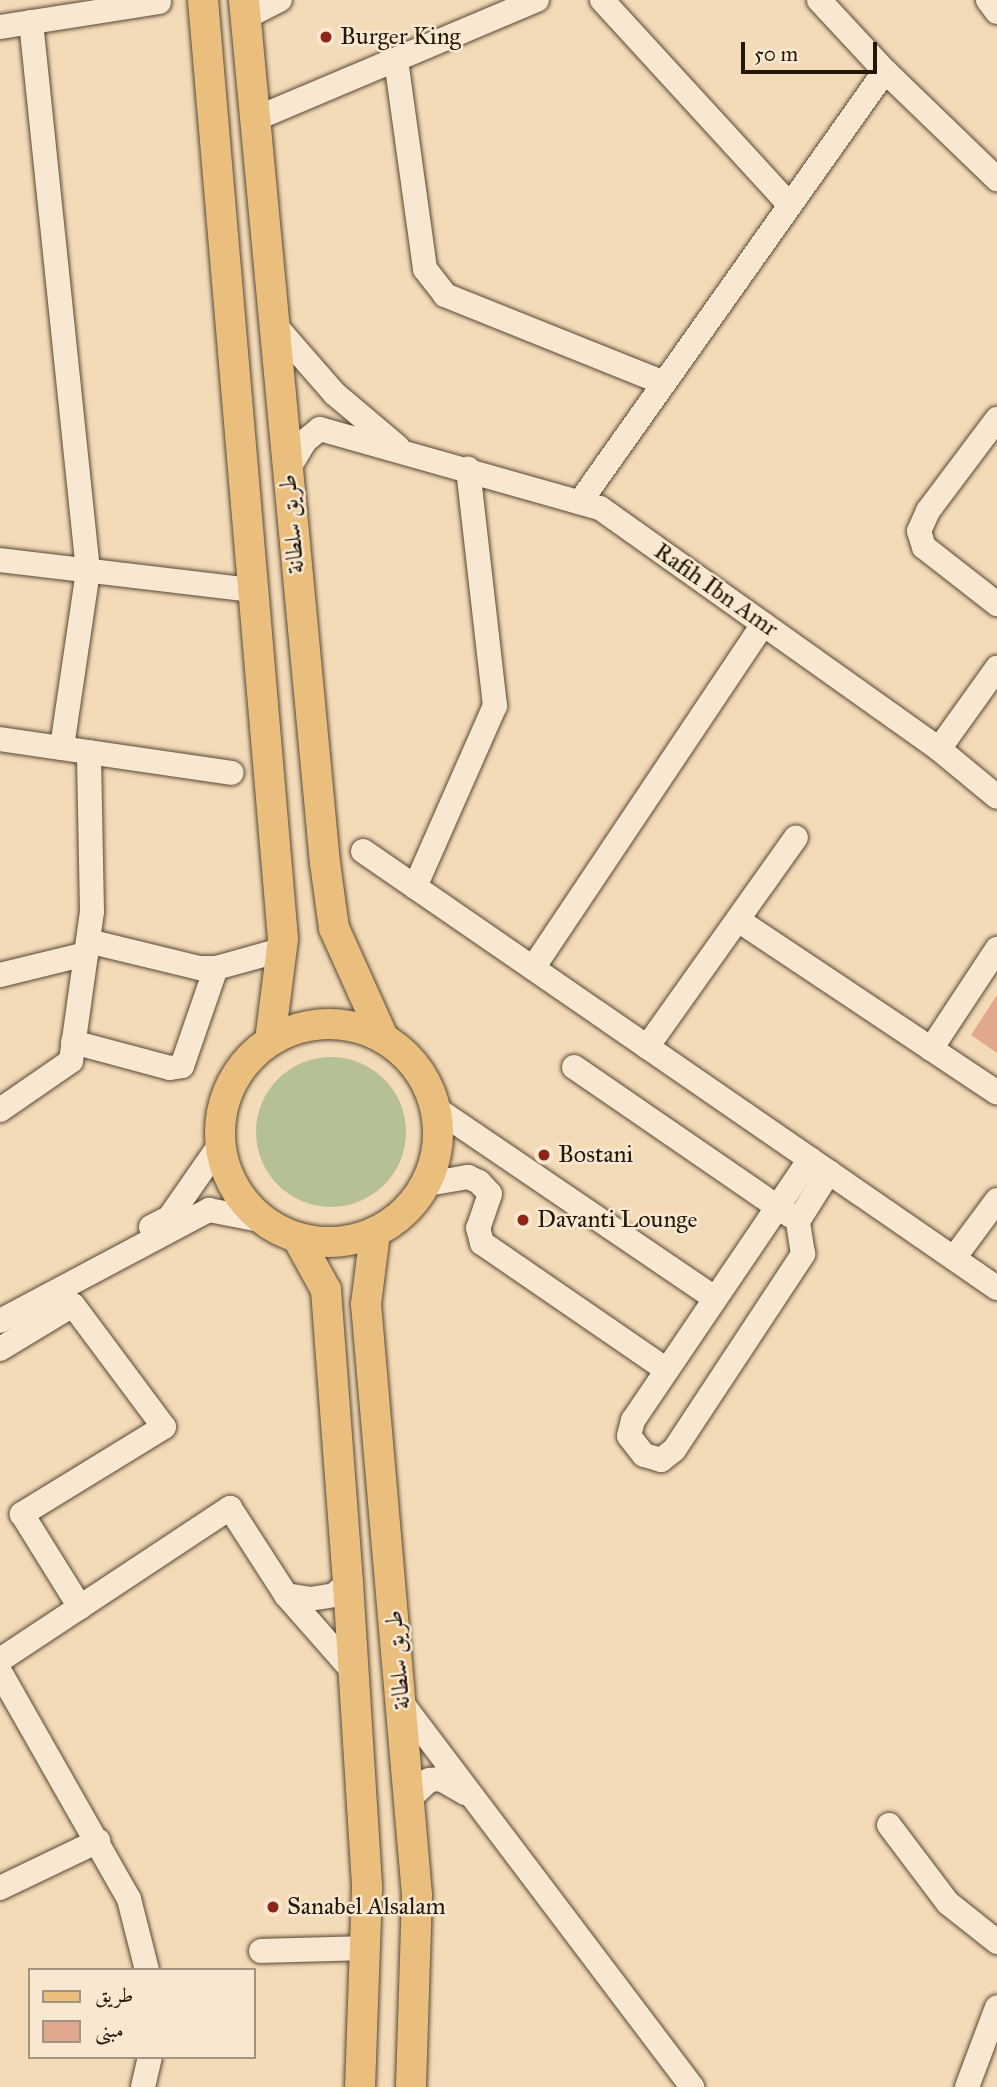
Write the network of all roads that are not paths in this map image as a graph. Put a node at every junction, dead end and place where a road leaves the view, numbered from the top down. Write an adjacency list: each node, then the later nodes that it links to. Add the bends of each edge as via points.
1 (203, 0): 26 (main road, طريق سلطانة)
2 (280, 0): 8 (street)
3 (537, 0): 12 (street)
4 (602, 0): 16 (street)
5 (819, 0): 13 (street)
6 (988, 0): 9 (street)
7 (159, 2): 10 (street)
8 (245, 9): 14 (main road, طريق سلطانة)
9 (997, 12)
10 (30, 22): 11 (street); 25 (street)
11 (0, 27)
12 (396, 60): 14 (street); 18 (street, via 425,268 445,295)
13 (885, 71): 15 (street); 16 (street)
14 (255, 120): 17 (main road, طريق سلطانة)
15 (997, 179)
16 (790, 205): 18 (street)
17 (273, 323): 20 (street, via 335,394); 22 (main road, طريق سلطانة)
18 (664, 383): 23 (street)
19 (997, 419): 27 (street, via 919,531 924,547)
20 (401, 449): 21 (street, Rafih Ibn Amr); 22 (street, Rafih Ibn Amr, via 320,429 305,442)
21 (468, 469): 23 (street, Rafih Ibn Amr); 38 (street, via 495,706)
22 (287, 471): 46 (main road, طريق سلطانة, via 334,928)
23 (580, 502): 28 (street, Rafih Ibn Amr, via 600,508)
24 (0, 560): 25 (street)
25 (88, 571): 26 (street); 31 (street)
26 (253, 590): 42 (main road, طريق سلطانة)
27 (997, 604)
28 (763, 624): 32 (street, Rafih Ibn Amr); 44 (street)
29 (997, 668): 32 (street)
30 (0, 739): 31 (street)
31 (62, 748): 33 (street)
32 (939, 750): 35 (street, Rafih Ibn Amr)
33 (89, 752): 34 (street); 40 (street, via 92,912)
34 (232, 772)
35 (997, 797)
36 (796, 837): 39 (street)
37 (363, 851): 38 (street)
38 (415, 887): 44 (street)
39 (738, 920): 49 (street); 50 (street)
40 (87, 948): 43 (street); 45 (street); 48 (street)
41 (997, 949): 50 (street)
42 (281, 950): 43 (street); 47 (main road, طريق سلطانة)
43 (216, 968): 48 (street, via 182,1066 170,1068)
44 (533, 968): 49 (street)
45 (0, 975)
46 (383, 1037): 47 (main road, via 346,1024 308,1025); 53 (main road, via 413,1062)
47 (270, 1041): 55 (main road, via 247,1060 230,1086 220,1115)
48 (74, 1042): 54 (street, via 71,1061)
49 (647, 1047): 56 (street)
50 (930, 1049): 52 (street)
51 (574, 1067): 59 (street)
52 (997, 1093)
53 (435, 1108): 57 (main road, via 436,1158); 66 (street)
54 (0, 1110)
55 (219, 1146): 60 (main road, via 232,1187); 67 (street, via 169,1218)
56 (820, 1165): 59 (street); 61 (street); 64 (street)
57 (422, 1185): 62 (main road, via 411,1206); 70 (street, via 468,1177 479,1182 490,1194 478,1228 482,1243)
58 (997, 1199): 64 (street)
59 (778, 1207): 61 (street); 66 (street)
60 (260, 1220): 63 (main road); 68 (street, via 209,1210)
61 (798, 1221): 70 (street, via 803,1254 674,1450 662,1460 650,1459 629,1436 633,1420)
62 (375, 1233): 63 (main road, via 335,1243); 77 (main road, طريق سلطانة, via 366,1304)
63 (298, 1239): 71 (main road, طريق سلطانة, via 326,1290)
64 (954, 1258): 65 (street)
65 (997, 1287)
66 (715, 1298): 70 (street)
67 (0, 1306)
68 (0, 1321)
69 (0, 1349): 73 (street, via 73,1305 164,1427 22,1514)
70 (667, 1370)
71 (348, 1583): 72 (street, via 334,1595 310,1599); 75 (main road, طريق سلطانة)
72 (286, 1595): 73 (street, via 230,1508); 75 (street)
73 (80, 1607): 74 (street)
74 (0, 1660)
75 (352, 1670): 84 (main road, طريق سلطانة, via 367,1888)
76 (0, 1672): 81 (street)
77 (401, 1702): 78 (street); 79 (main road, طريق سلطانة)
78 (472, 1797): 79 (street, via 441,1779 429,1780); 92 (street)
79 (410, 1798): 91 (main road, طريق سلطانة, via 417,1895)
80 (889, 1825): 83 (street, via 948,1903)
81 (99, 1841): 82 (street); 86 (street, via 129,1899)
82 (0, 1888)
83 (997, 1942)
84 (366, 1948): 85 (street); 90 (main road, طريق سلطانة)
85 (261, 1951)
86 (146, 1968)
87 (997, 2007): 93 (street)
88 (150, 2059): 89 (street)
89 (143, 2087)
90 (360, 2087)
91 (411, 2087)
92 (691, 2087)
93 (967, 2087)

